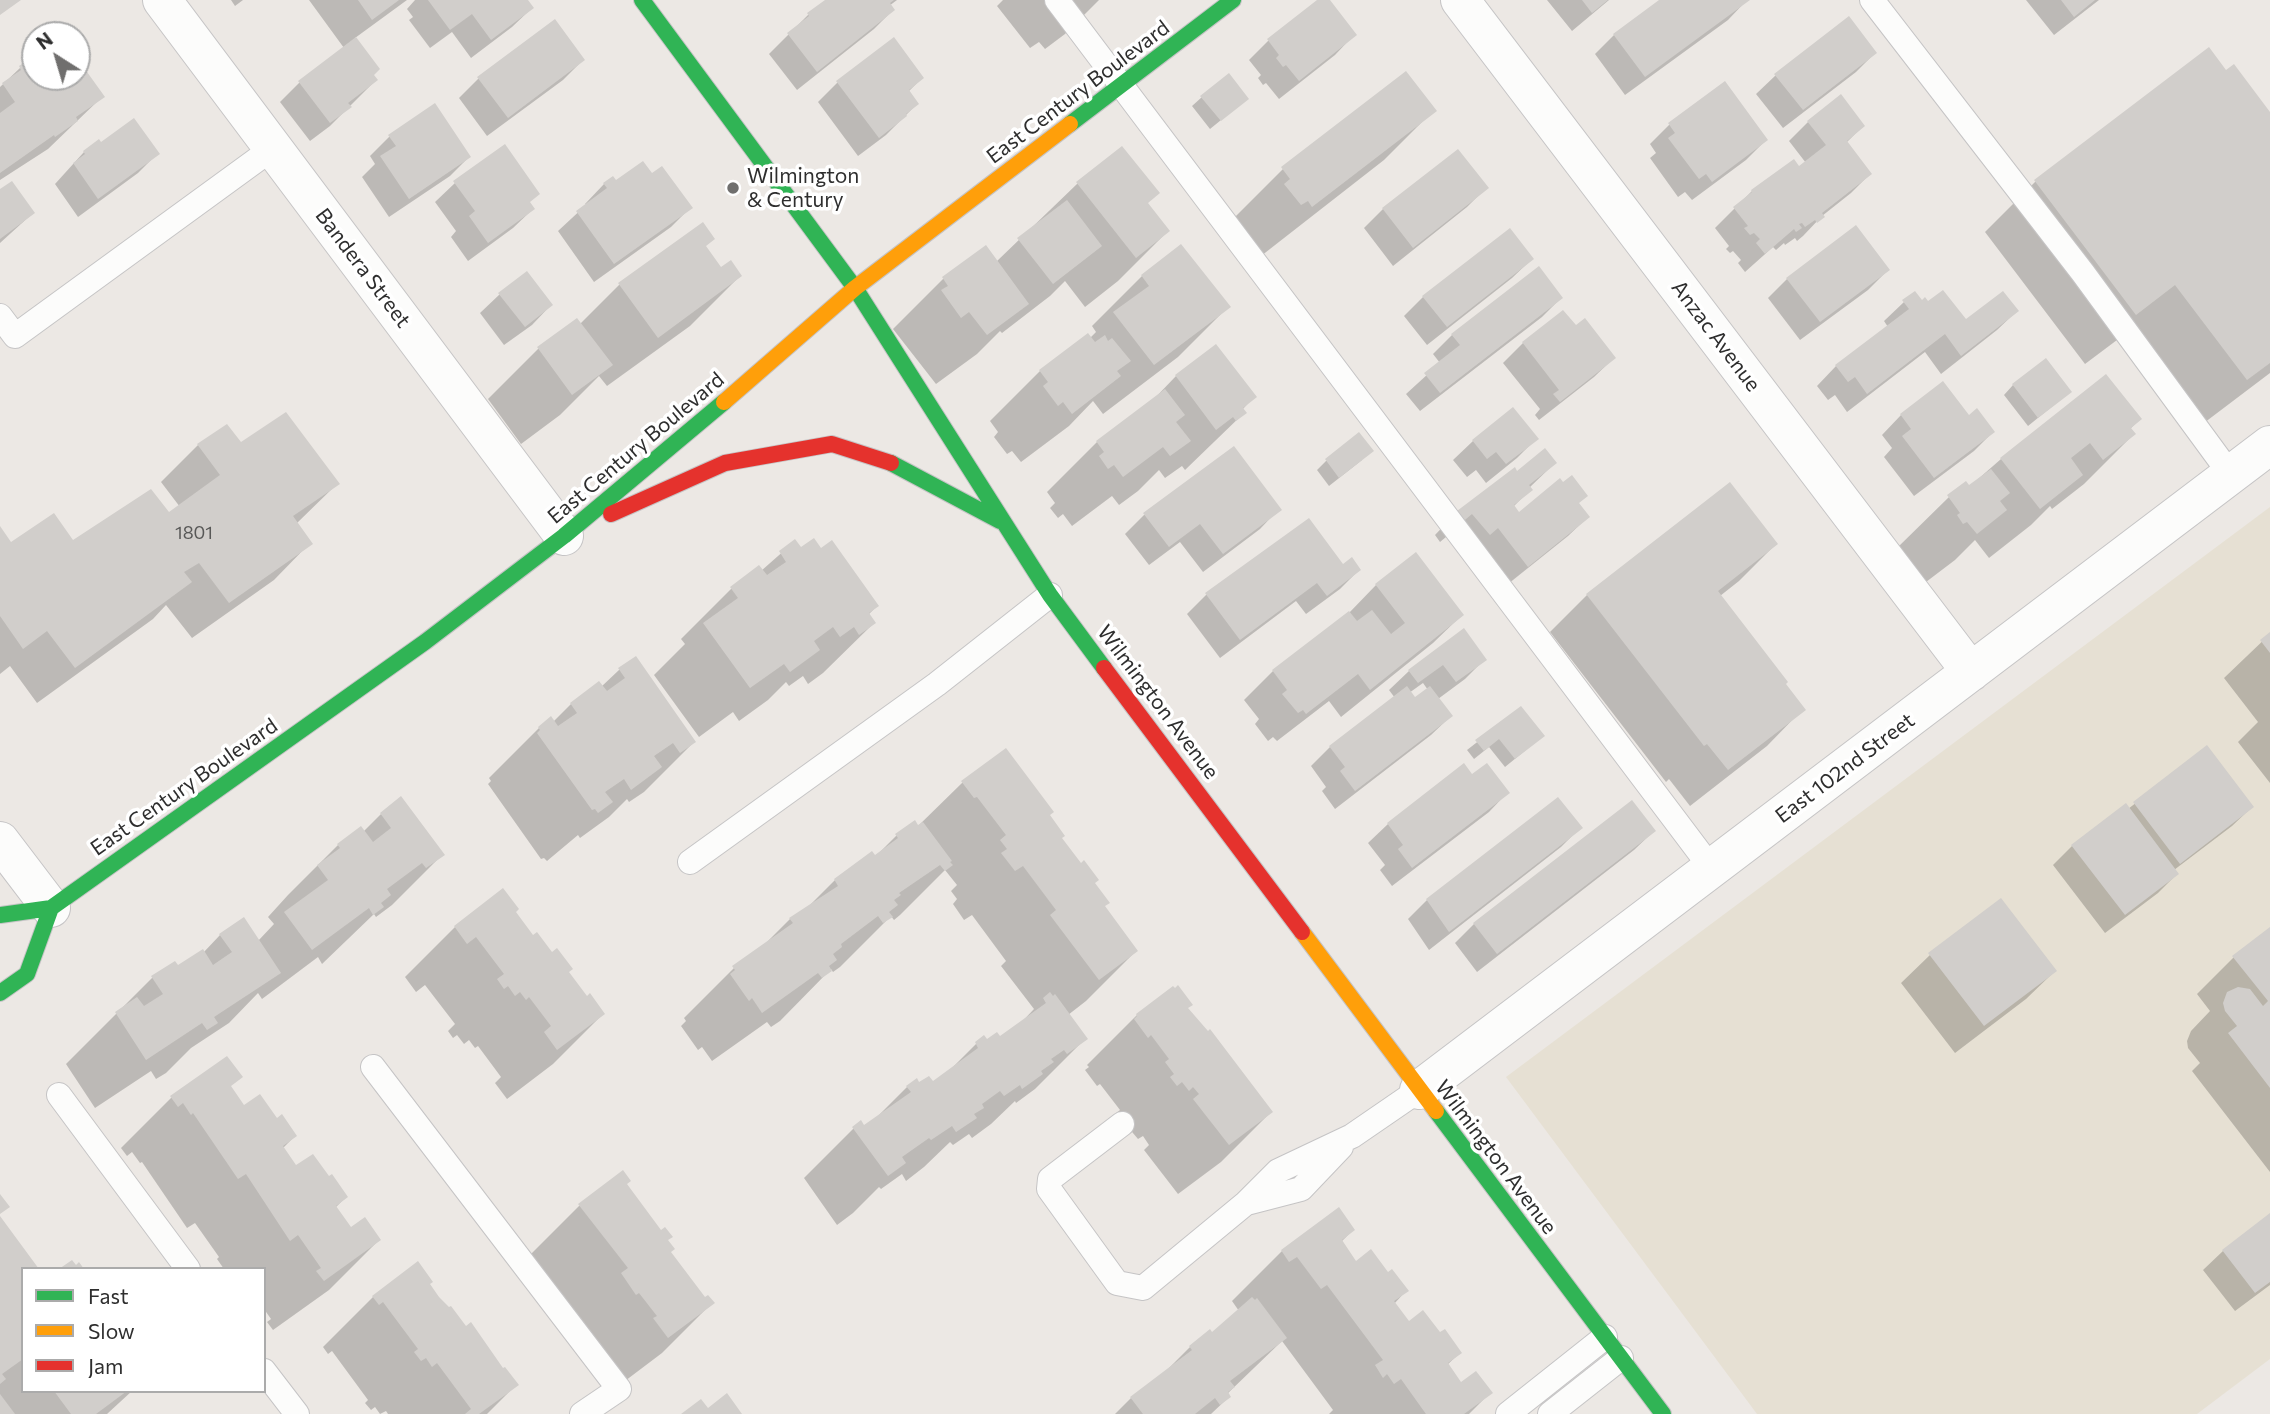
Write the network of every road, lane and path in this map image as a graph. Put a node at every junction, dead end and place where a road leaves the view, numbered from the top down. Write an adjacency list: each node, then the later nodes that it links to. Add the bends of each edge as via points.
1 (162, 0): 8 (street, Bandera Street)
2 (642, 0): 9 (main road, Wilmington Avenue)
3 (1057, 0): 7 (lane)
4 (1233, 0): 7 (main road, East Century Boulevard)
5 (1460, 0): 16 (street, Anzac Avenue)
6 (1872, 0): 12 (lane, via 2084,273)
7 (1122, 86): 9 (main road, East Century Boulevard); 19 (lane)
8 (273, 148): 10 (lane, via 15,336); 14 (street, Bandera Street)
9 (855, 288): 13 (main road, Wilmington Avenue); 14 (main road, East Century Boulevard)
10 (0, 316)
11 (2270, 445): 12 (street, East 102nd Street)
12 (2231, 475): 16 (street, East 102nd Street)
13 (1002, 522): 14 (main road, via 896,465 832,444 725,463); 15 (main road, Wilmington Avenue)
14 (564, 536): 20 (main road, East Century Boulevard, via 425,642)
15 (1050, 595): 18 (lane, via 937,684); 24 (main road, Wilmington Avenue)
16 (1971, 672): 19 (street, East 102nd Street)
17 (0, 841): 20 (street)
18 (690, 862)
19 (1712, 869): 24 (street, East 102nd Street)
20 (51, 908): 21 (main road, East Century Boulevard); 22 (main road, via 27,974)
21 (0, 915)
22 (0, 993)
23 (373, 1066): 32 (lane, via 619,1389)
24 (1419, 1090): 26 (lane, via 1352,1136 1301,1189 1246,1203 1143,1288 1117,1283 1049,1189 1050,1179); 28 (main road, Wilmington Avenue)
25 (59, 1095): 27 (lane)
26 (1122, 1124)
27 (187, 1267)
28 (1605, 1337): 29 (main road, Wilmington Avenue); 33 (lane)
29 (1621, 1357): 34 (lane); 35 (main road, Wilmington Avenue)
30 (266, 1373): 31 (lane)
31 (297, 1414)
32 (582, 1414)
33 (1508, 1414)
34 (1550, 1414)
35 (1663, 1414)

